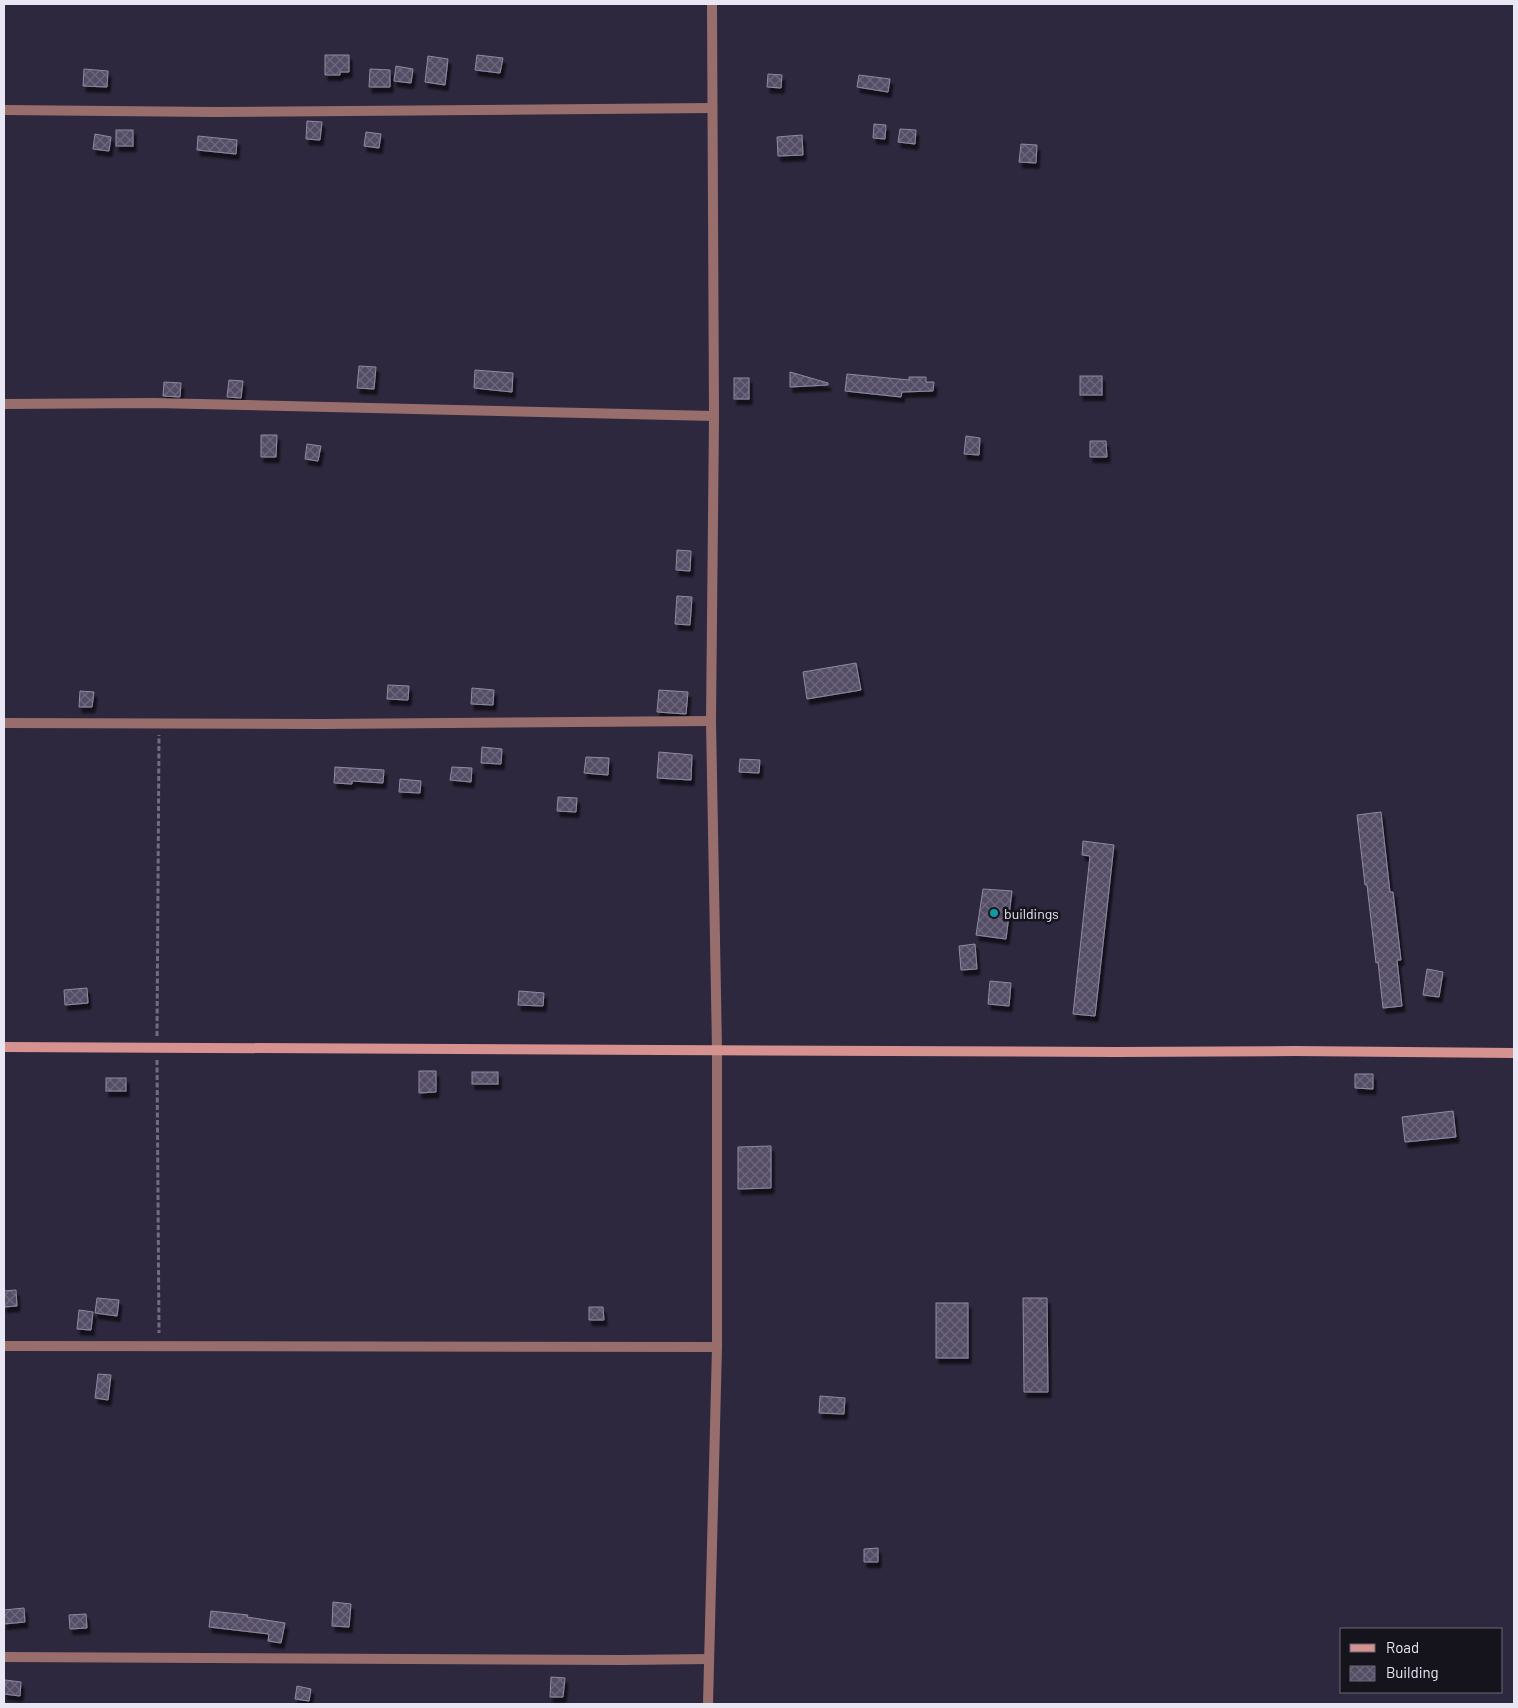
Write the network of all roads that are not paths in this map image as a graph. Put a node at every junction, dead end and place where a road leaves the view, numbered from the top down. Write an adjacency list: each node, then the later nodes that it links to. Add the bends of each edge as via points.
1 (712, 4): 2 (street)
2 (712, 108): 3 (street, via 225,112); 5 (street)
3 (4, 110)
4 (4, 404): 5 (street, via 154,403)
5 (714, 416): 6 (street)
6 (711, 721): 7 (street); 9 (street)
7 (4, 723)
8 (4, 1047): 9 (street)
9 (718, 1049): 10 (street); 12 (street)
10 (1514, 1053)
11 (4, 1346): 12 (street)
12 (717, 1347): 14 (street)
13 (4, 1657): 14 (street)
14 (709, 1659): 15 (street)
15 (708, 1704)

